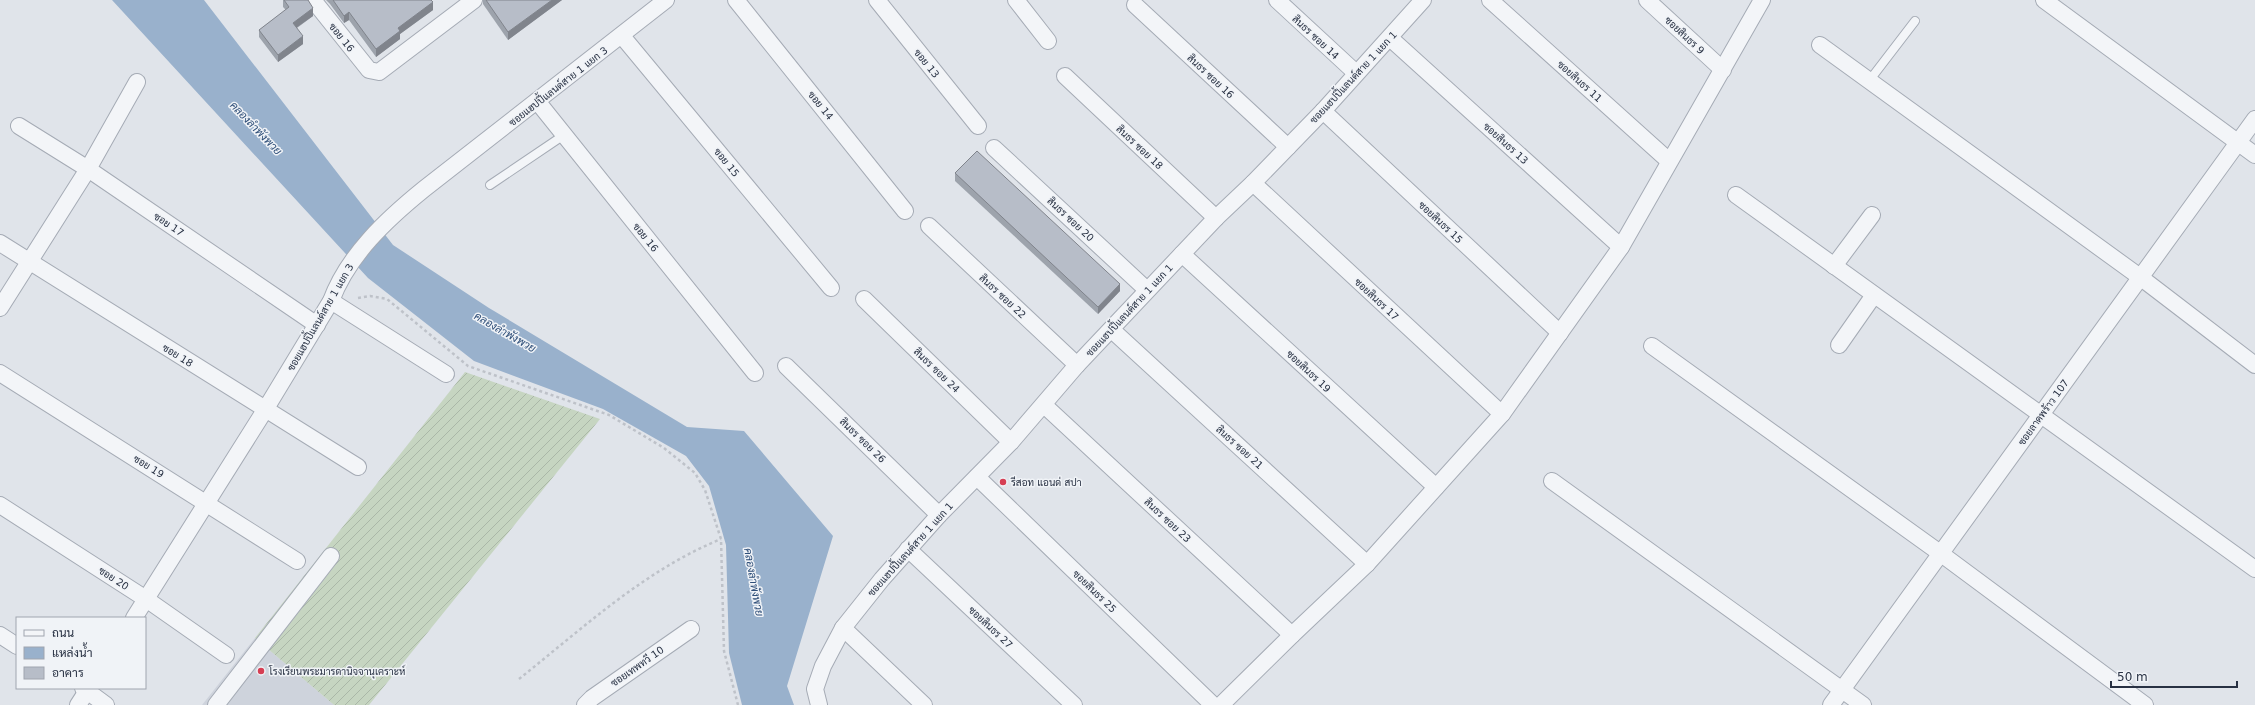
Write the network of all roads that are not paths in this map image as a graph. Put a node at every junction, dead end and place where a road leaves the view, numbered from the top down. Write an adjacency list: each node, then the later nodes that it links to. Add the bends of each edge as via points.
1 (313, 0): 13 (street, ซอย 16, via 365,65 379,72)
2 (474, 0): 13 (street)
3 (666, 0): 16 (street, ซอยแฮปปี้แลนด์สาย 1 แยก 3)
4 (736, 0): 40 (street, ซอย 14)
5 (877, 0): 29 (street, ซอย 13)
6 (1016, 0): 18 (street)
7 (1276, 0): 21 (street, สินธร ซอย 14)
8 (1422, 0): 17 (street, ซอยแฮปปี้แลนด์สาย 1 แยก 1)
9 (1490, 0): 35 (street, ซอยสินธร 11)
10 (1647, 0): 20 (street, ซอยสินธร 9)
11 (1762, 0): 20 (street)
12 (2044, 0): 31 (street)
13 (456, 5)
14 (1135, 5): 32 (street, สินธร ซอย 16)
15 (1915, 21): 23 (lane)
16 (622, 36): 25 (street, ซอยแฮปปี้แลนด์สาย 1 แยก 3); 50 (street, ซอย 15)
17 (1390, 38): 21 (street, ซอยแฮปปี้แลนด์สาย 1 แยก 1); 45 (street, ซอยสินธร 13)
18 (1048, 41)
19 (1820, 44): 23 (street)
20 (1723, 70): 35 (street)
21 (1356, 73): 26 (street, ซอยแฮปปี้แลนด์สาย 1 แยก 1)
22 (1064, 76): 42 (street, สินธร ซอย 18)
23 (1869, 81): 49 (street)
24 (137, 82): 36 (street)
25 (537, 101): 30 (street, ซอย 16); 54 (street, ซอยแฮปปี้แลนด์สาย 1 แยก 3, via 398,210 358,253 337,284)
26 (1322, 111): 32 (street, ซอยแฮปปี้แลนด์สาย 1 แยก 1); 58 (street, ซอยสินธร 15)
27 (2255, 118): 31 (street, ซอยลาดพร้าว 107)
28 (19, 126): 36 (street, ซอย 17)
29 (978, 126)
30 (564, 135): 38 (lane); 64 (street, ซอย 16)
31 (2238, 142): 34 (street); 49 (street, ซอยลาดพร้าว 107)
32 (1288, 147): 37 (street, ซอยแฮปปี้แลนด์สาย 1 แยก 1)
33 (994, 148): 51 (street, สินธร ซอย 20)
34 (2255, 155)
35 (1670, 161): 45 (street)
36 (88, 169): 47 (street); 56 (street, ซอย 17)
37 (1253, 183): 42 (street, ซอยแฮปปี้แลนด์สาย 1 แยก 1); 69 (street, ซอยสินธร 17)
38 (490, 185)
39 (1736, 196): 48 (street)
40 (905, 211)
41 (1872, 215): 48 (street)
42 (1216, 218): 46 (street, ซอยแฮปปี้แลนด์สาย 1 แยก 1)
43 (929, 226): 61 (street, สินธร ซอย 22)
44 (0, 243): 47 (street, ซอย 18)
45 (1621, 248): 58 (street)
46 (1182, 254): 51 (street, ซอยแฮปปี้แลนด์สาย 1 แยก 1); 75 (street, ซอยสินธร 19)
47 (29, 261): 55 (street); 68 (street, ซอย 18)
48 (1834, 266): 52 (street)
49 (2140, 277): 62 (street); 70 (street, ซอยลาดพร้าว 107)
50 (830, 288)
51 (1148, 290): 57 (street, ซอยแฮปปี้แลนด์สาย 1 แยก 1)
52 (1874, 295): 59 (street); 70 (street)
53 (864, 299): 71 (street, สินธร ซอย 24)
54 (337, 304): 56 (street, ซอยแฮปปี้แลนด์สาย 1 แยก 3); 66 (street)
55 (0, 308)
56 (317, 325): 68 (street, ซอยแฮปปี้แลนด์สาย 1 แยก 3)
57 (1112, 330): 61 (street, ซอยแฮปปี้แลนด์สาย 1 แยก 1); 83 (street, สินธร ซอย 21)
58 (1560, 333): 69 (street)
59 (1839, 345)
60 (1652, 346): 80 (street)
61 (1077, 365): 67 (street, ซอยแฮปปี้แลนด์สาย 1 แยก 1)
62 (2255, 365)
63 (786, 366): 78 (street, สินธร ซอย 26)
64 (755, 373)
65 (0, 374): 76 (street, ซอย 19)
66 (446, 374)
67 (1044, 405): 71 (street, ซอยแฮปปี้แลนด์สาย 1 แยก 1); 90 (street, สินธร ซอย 23)
68 (265, 410): 72 (street, ซอย 18); 76 (street, ซอยแฮปปี้แลนด์สาย 1 แยก 3)
69 (1502, 414): 75 (street)
70 (2041, 414): 80 (street, ซอยลาดพร้าว 107); 84 (street)
71 (1011, 442): 73 (street, ซอยแฮปปี้แลนด์สาย 1 แยก 1)
72 (358, 467)
73 (977, 477): 78 (street, ซอยแฮปปี้แลนด์สาย 1 แยก 1); 102 (street, ซอยสินธร 25)
74 (1552, 481): 94 (street)
75 (1436, 487): 83 (street)
76 (207, 502): 82 (street, ซอย 19); 85 (street, ซอยแฮปปี้แลนด์สาย 1 แยก 3)
77 (0, 505): 85 (street, ซอย 20)
78 (939, 515): 79 (street, ซอยแฮปปี้แลนด์สาย 1 แยก 1)
79 (908, 549): 87 (street, ซอยแฮปปี้แลนด์สาย 1 แยก 1); 101 (street, ซอยสินธร 27)
80 (1940, 553): 94 (street, ซอยลาดพร้าว 107); 106 (street)
81 (331, 556): 97 (street)
82 (297, 561)
83 (1367, 564): 90 (street)
84 (2255, 569)
85 (146, 599): 86 (street, ซอยแฮปปี้แลนด์สาย 1 แยก 3); 92 (street, ซอย 20)
86 (135, 617)
87 (843, 628): 99 (street, ซอยแฮปปี้แลนด์สาย 1 แยก 1, via 823,666 815,689); 100 (street)
88 (691, 629): 98 (street, ซอยเทพทวี 10)
89 (0, 635): 91 (street)
90 (1292, 635): 103 (street)
91 (16, 645)
92 (226, 655)
93 (86, 689): 95 (street); 96 (street)
94 (1842, 689): 104 (street, ซอยลาดพร้าว 107); 105 (street)
95 (78, 705)
96 (106, 705)
97 (216, 705)
98 (585, 705)
99 (819, 705)
100 (924, 705)
101 (1074, 705)
102 (1213, 705)
103 (1221, 705)
104 (1831, 705)
105 (1863, 705)
106 (2145, 705)

